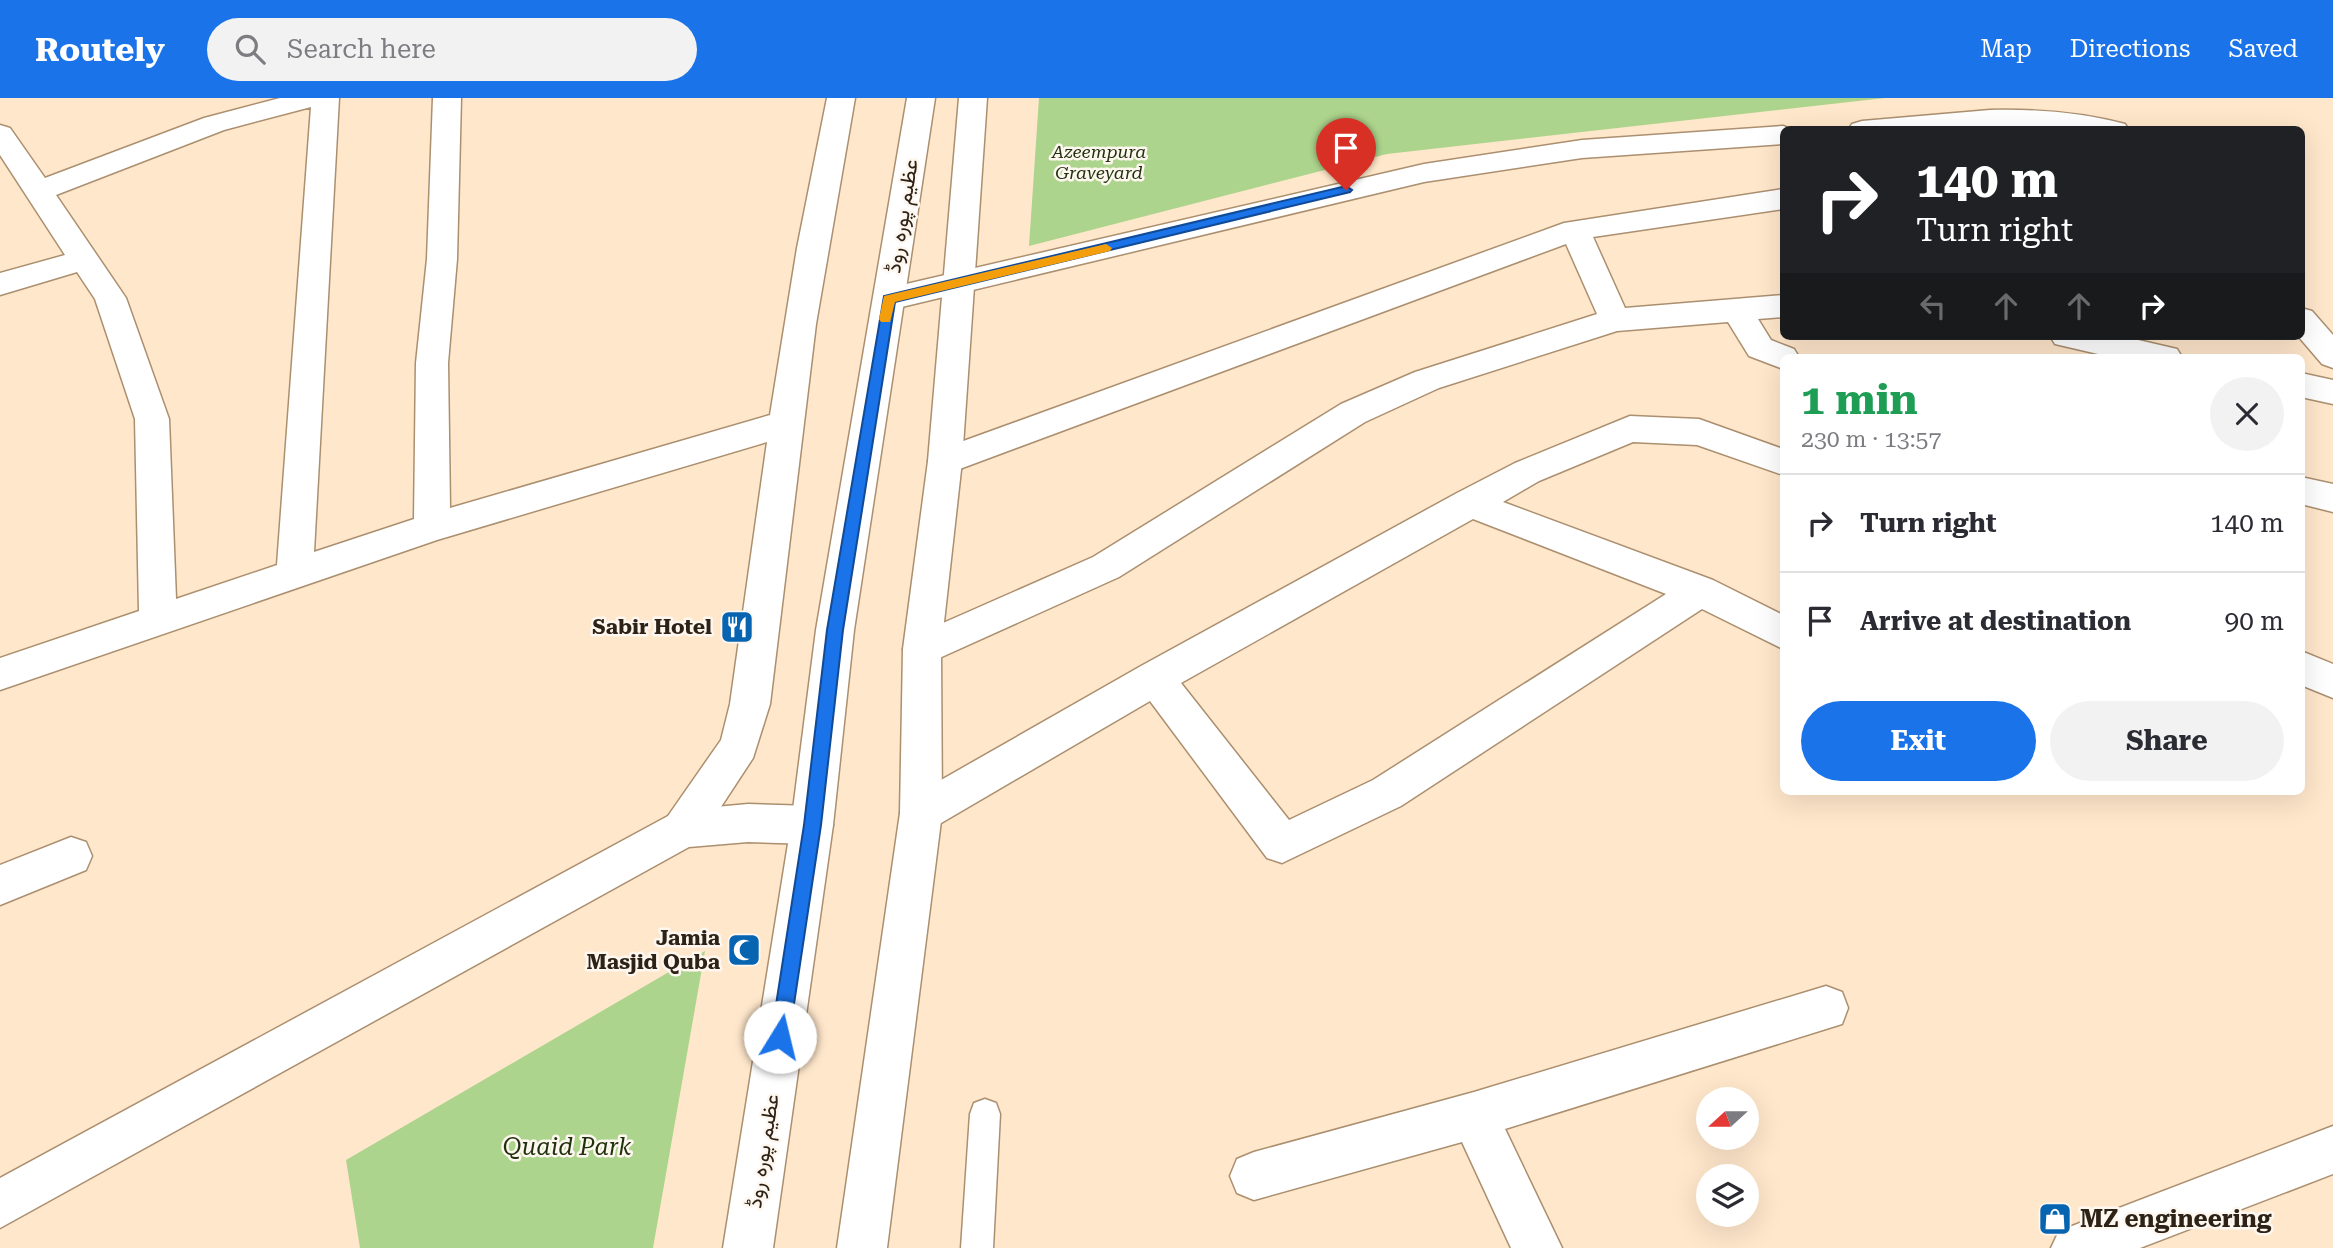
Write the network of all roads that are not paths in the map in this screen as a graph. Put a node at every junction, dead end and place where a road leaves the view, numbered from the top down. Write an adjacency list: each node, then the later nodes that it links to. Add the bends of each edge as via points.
1 (200, 98): 8 (street)
2 (312, 98): 8 (street)
3 (325, 98): 37 (street)
4 (447, 98): 36 (street, via 442,259 432,363)
5 (841, 98): 30 (street)
6 (921, 98): 19 (street, عظیم پورہ روڈ)
7 (973, 98): 18 (street)
8 (215, 124): 13 (street)
9 (1917, 126): 10 (street, via 2026,118)
10 (2104, 126)
11 (0, 134): 13 (street)
12 (1780, 135): 18 (street, via 1582,149 1424,173)
13 (19, 177): 16 (street)
14 (1780, 199): 15 (street)
15 (1575, 230): 22 (street); 31 (street)
16 (84, 260): 17 (street); 39 (street, via 110,298 152,419)
17 (0, 284)
18 (959, 284): 19 (street); 31 (street)
19 (889, 299): 47 (street, عظیم پورہ روڈ, via 835,630)
20 (1780, 306): 21 (street)
21 (1737, 311): 22 (street); 26 (street, via 1760,348)
22 (1615, 320): 41 (street, via 1427,380 1353,413 1106,567)
23 (2305, 324): 27 (street)
24 (2085, 340): 25 (street)
25 (2152, 354)
26 (1780, 356)
27 (2333, 356)
28 (2305, 386): 29 (street)
29 (2333, 392)
30 (787, 423): 36 (street); 48 (street, via 750,704 739,746)
31 (945, 461): 41 (street)
32 (1780, 461): 35 (street, via 1699,432 1630,429 1527,472)
33 (2305, 491): 34 (street)
34 (2333, 498)
35 (1469, 503): 38 (street); 44 (street)
36 (432, 527): 37 (street)
37 (295, 573): 39 (street)
38 (1700, 591): 40 (street); 44 (street, via 1387,793 1282,844)
39 (158, 620): 43 (street)
40 (1780, 631)
41 (922, 649): 46 (street)
42 (2305, 669): 45 (street)
43 (0, 674)
44 (1155, 678): 46 (street)
45 (2333, 682)
46 (921, 813): 58 (street)
47 (813, 825): 48 (street, via 748,822); 57 (street, عظیم پورہ روڈ)
48 (683, 829): 56 (street)
49 (71, 856): 50 (street)
50 (0, 885)
51 (1826, 1008): 53 (street)
52 (985, 1114): 59 (lane)
53 (1474, 1115): 55 (street); 60 (street)
54 (2333, 1150): 61 (street)
55 (1254, 1176)
56 (0, 1204)
57 (748, 1248)
58 (862, 1248)
59 (977, 1248)
60 (1536, 1248)
61 (2076, 1248)

